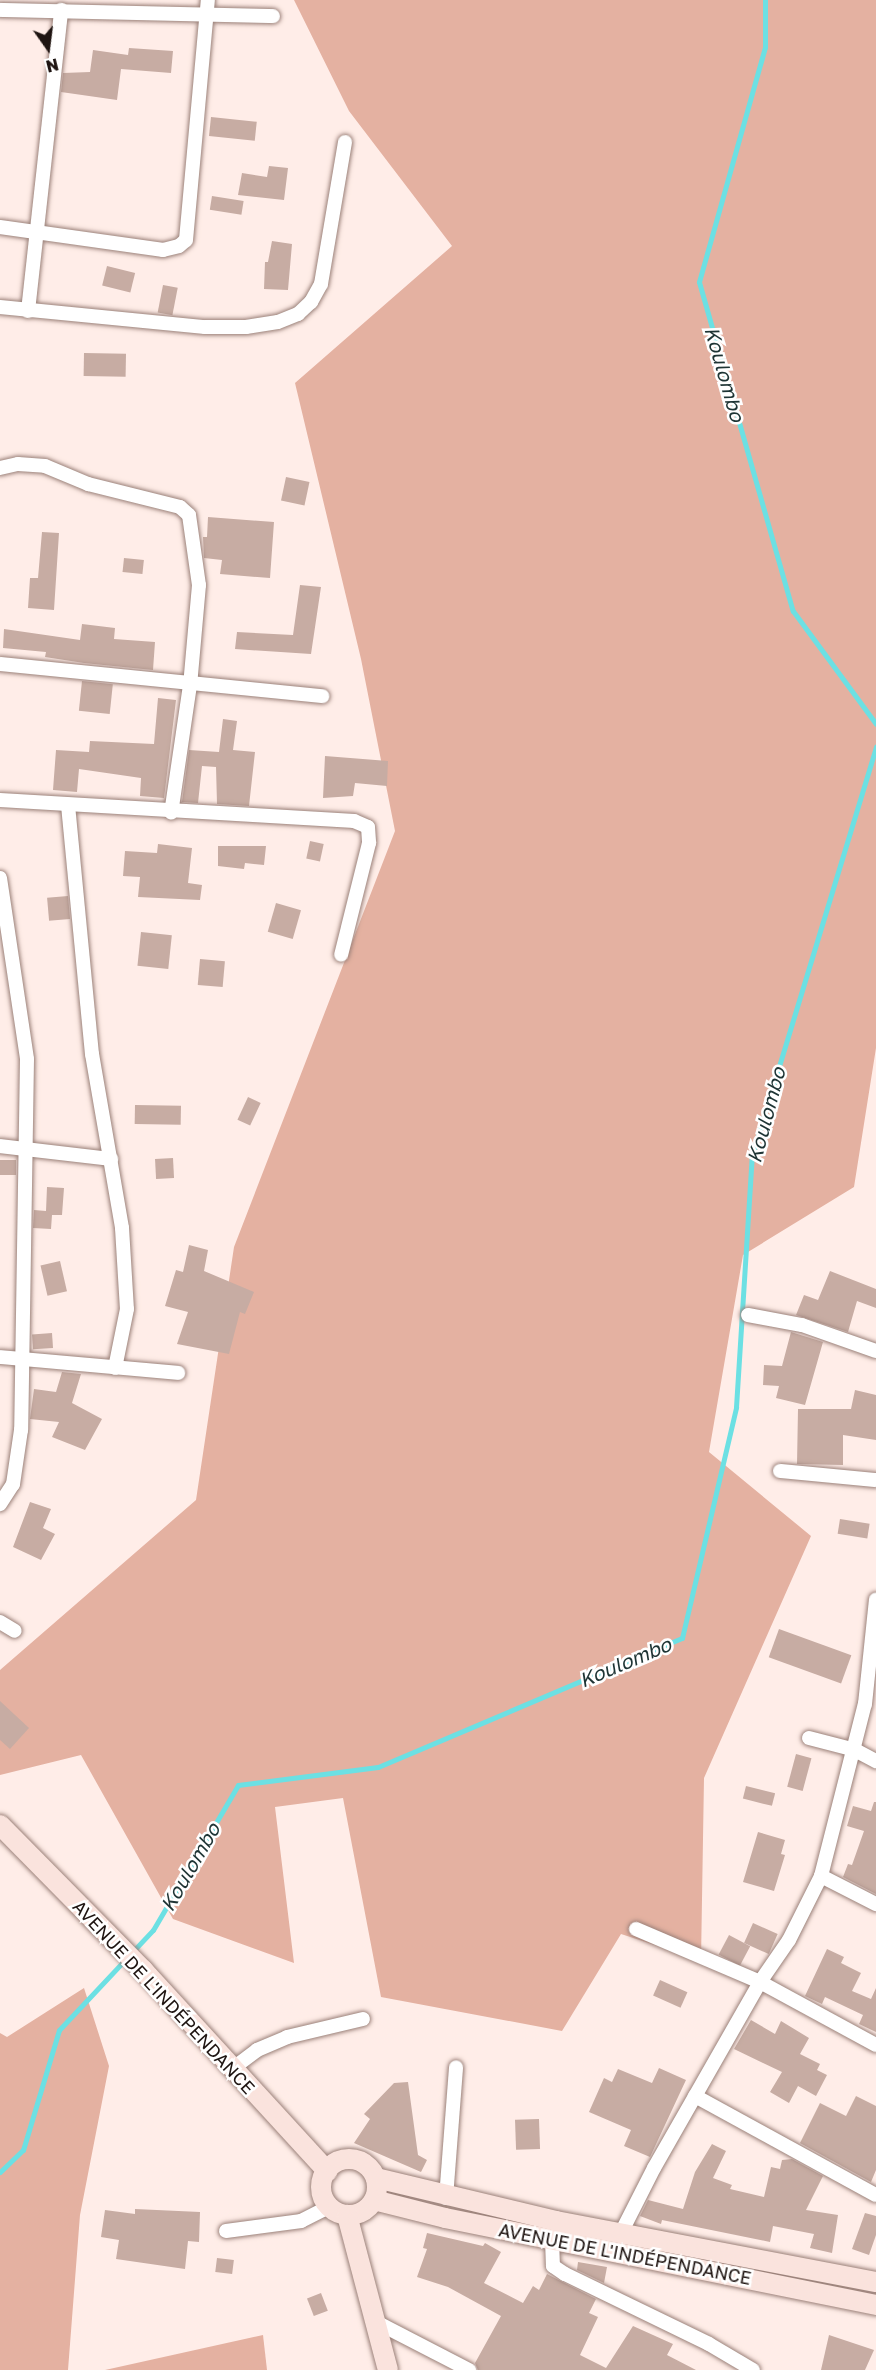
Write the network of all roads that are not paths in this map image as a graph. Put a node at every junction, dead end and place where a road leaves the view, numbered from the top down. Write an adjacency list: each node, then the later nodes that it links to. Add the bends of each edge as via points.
1 (207, 7): 3 (street); 4 (street); 7 (street, via 186,240 163,250)
2 (0, 10): 3 (street)
3 (61, 10): 7 (street)
4 (273, 16)
5 (345, 142): 9 (street, via 321,284 312,302 298,314 246,327 205,327)
6 (0, 227): 7 (street)
7 (36, 232): 9 (street)
8 (0, 307): 9 (street)
9 (28, 311)
10 (0, 468): 12 (street, via 18,464 45,466 88,484 186,510 198,558 199,585)
11 (0, 664): 12 (street)
12 (190, 685): 13 (street); 16 (street)
13 (322, 696)
14 (0, 800): 15 (street)
15 (68, 805): 16 (street); 21 (street, via 92,1054)
16 (171, 813): 18 (street, via 354,821 368,826 369,843)
17 (0, 878): 20 (street, via 27,1059)
18 (342, 955)
19 (0, 1146): 20 (street)
20 (26, 1149): 21 (street); 25 (street)
21 (111, 1159): 26 (street, via 128,1309)
22 (748, 1314): 23 (street, via 802,1325)
23 (876, 1351)
24 (0, 1357): 25 (street)
25 (24, 1359): 26 (street); 30 (street, via 21,1430 13,1484)
26 (115, 1368): 27 (street)
27 (178, 1373)
28 (780, 1471): 29 (street)
29 (876, 1480)
30 (0, 1504)
31 (876, 1600): 33 (street)
32 (0, 1622): 34 (street)
33 (875, 1624): 36 (street)
34 (15, 1631)
35 (809, 1738): 36 (street)
36 (855, 1750): 37 (street); 39 (street)
37 (876, 1761)
38 (0, 1825): 46 (street, AVENUE DE L'INDÉPENDANCE, via 143,1970)
39 (821, 1876): 40 (street); 42 (street, via 789,1940)
40 (876, 1904)
41 (636, 1929): 42 (street)
42 (760, 1982): 44 (street); 47 (street)
43 (363, 2019): 46 (street, via 287,2037 257,2050)
44 (876, 2046)
45 (456, 2067): 51 (street)
46 (232, 2068): 48 (street, AVENUE DE L'INDÉPENDANCE)
47 (696, 2096): 50 (street); 55 (street)
48 (327, 2171): 49 (street, via 339,2161 354,2160 367,2166); 53 (street, via 321,2189)
49 (376, 2178): 51 (street, AVENUE DE L'INDÉPENDANCE); 52 (street)
50 (876, 2195)
51 (446, 2198): 55 (street, AVENUE DE L'INDÉPENDANCE)
52 (374, 2200): 53 (street, via 366,2210); 56 (street, AVENUE DE L'INDÉPENDANCE)
53 (338, 2211): 54 (street, via 301,2221); 59 (street)
54 (226, 2231)
55 (621, 2233): 57 (street, AVENUE DE L'INDÉPENDANCE)
56 (552, 2239): 58 (street, AVENUE DE L'INDÉPENDANCE); 62 (street, via 554,2266 565,2274 709,2344)
57 (876, 2282)
58 (876, 2305)
59 (376, 2322): 60 (street); 61 (street)
60 (388, 2370)
61 (469, 2370)
62 (753, 2370)

